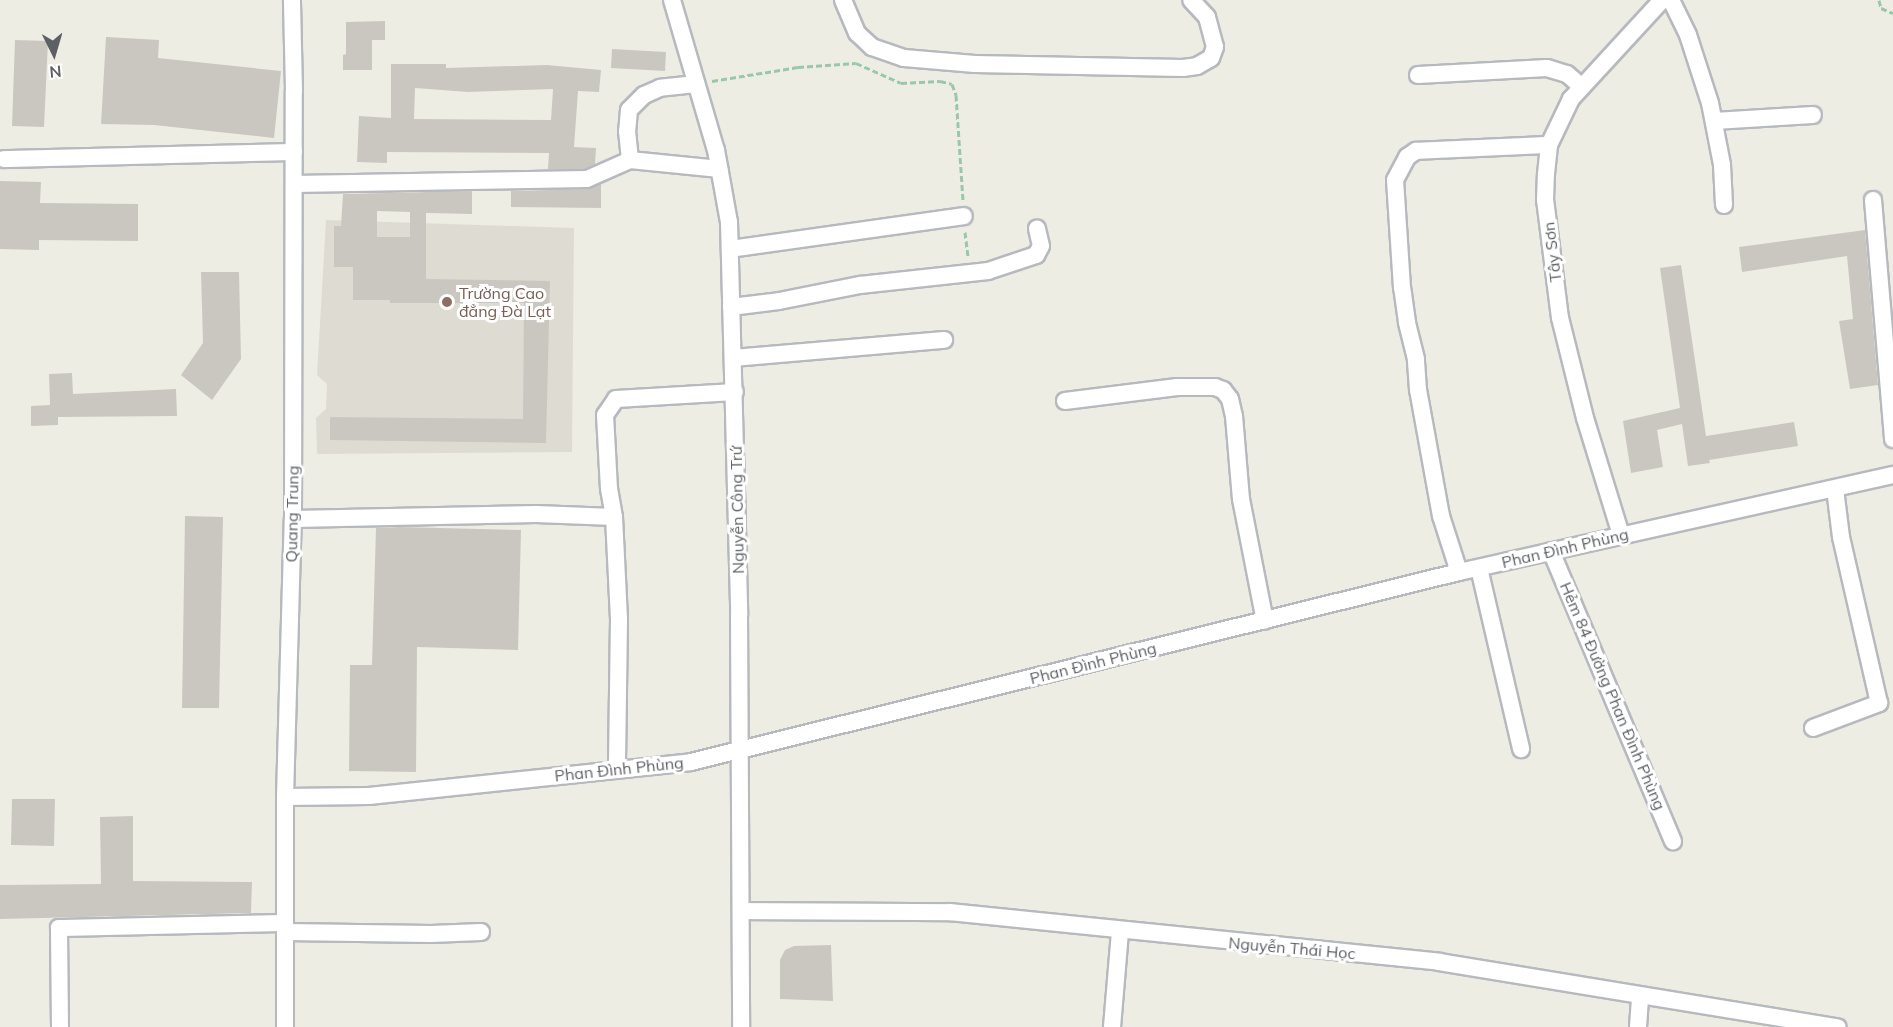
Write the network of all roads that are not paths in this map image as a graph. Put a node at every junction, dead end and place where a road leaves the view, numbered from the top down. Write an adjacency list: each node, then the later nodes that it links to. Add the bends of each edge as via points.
1 (292, 0): 13 (street, Quang Trung)
2 (672, 0): 8 (street, Nguyễn Công Trứ)
3 (843, 0): 4 (street, via 857,33 872,47 904,58 975,64 1183,68 1211,58 1215,47 1207,17)
4 (1191, 0)
5 (1662, 0): 9 (street, Tây Sơn)
6 (1671, 0): 11 (street, via 1688,35)
7 (1418, 75): 9 (street, via 1547,68 1567,74)
8 (696, 84): 15 (street, via 660,88 644,95 629,110); 16 (street, Nguyễn Công Trứ)
9 (1581, 86): 12 (street, Tây Sơn, via 1570,99)
10 (1813, 115): 11 (street)
11 (1714, 121): 19 (street)
12 (1549, 145): 33 (street, Tây Sơn, via 1545,200 1560,318); 36 (street, via 1416,151 1407,157 1395,180 1402,288 1418,390 1441,516)
13 (294, 152): 14 (street); 17 (street, Quang Trung)
14 (4, 159)
15 (630, 160): 16 (street); 17 (street, via 586,179)
16 (720, 169): 22 (street, Nguyễn Công Trứ)
17 (294, 184): 32 (street, Quang Trung)
18 (1874, 200): 28 (street)
19 (1724, 205)
20 (964, 216): 22 (street)
21 (1037, 228): 23 (street, via 1041,246 1036,255 988,271 860,285)
22 (730, 249): 23 (street, Nguyễn Công Trứ)
23 (731, 307): 25 (street, Nguyễn Công Trứ)
24 (944, 340): 25 (street)
25 (733, 358): 26 (street, Nguyễn Công Trứ)
26 (735, 392): 31 (street, via 616,399 605,416); 39 (street, Nguyễn Công Trứ)
27 (1065, 401): 37 (street, via 1177,387 1223,390 1234,416 1241,499)
28 (1893, 439)
29 (1893, 475): 30 (street, Phan Đình Phùng)
30 (1834, 489): 33 (street, Phan Đình Phùng); 38 (street, via 1841,537 1879,703)
31 (614, 517): 32 (street, via 536,514); 41 (street, via 619,619)
32 (293, 519): 42 (street, Quang Trung)
33 (1621, 535): 34 (street, Phan Đình Phùng)
34 (1551, 551): 35 (street, Phan Đình Phùng); 43 (street, Hẻm 84 Đường Phan Đình Phùng)
35 (1479, 568): 36 (street, Phan Đình Phùng); 40 (street)
36 (1459, 572): 37 (street, Phan Đình Phùng)
37 (1265, 621): 39 (street, Phan Đình Phùng)
38 (1813, 728)
39 (741, 749): 41 (street, Phan Đình Phùng, via 691,762); 44 (street, Nguyễn Công Trứ)
40 (1521, 749)
41 (617, 770): 42 (street, Phan Đình Phùng, via 369,796)
42 (285, 797): 45 (street, Quang Trung)
43 (1673, 841)
44 (742, 911): 46 (street, Nguyễn Thái Học, via 951,912); 51 (street, Nguyễn Công Trứ)
45 (285, 928): 47 (street, via 431,934); 49 (street, via 59,928); 50 (street, Quang Trung)
46 (1120, 931): 48 (street, Nguyễn Thái Học, via 1439,962); 52 (street)
47 (481, 932)
48 (1641, 997): 53 (street); 54 (street, Nguyễn Thái Học)
49 (60, 1027)
50 (285, 1027)
51 (741, 1027)
52 (1112, 1027)
53 (1638, 1027)
54 (1838, 1027)

